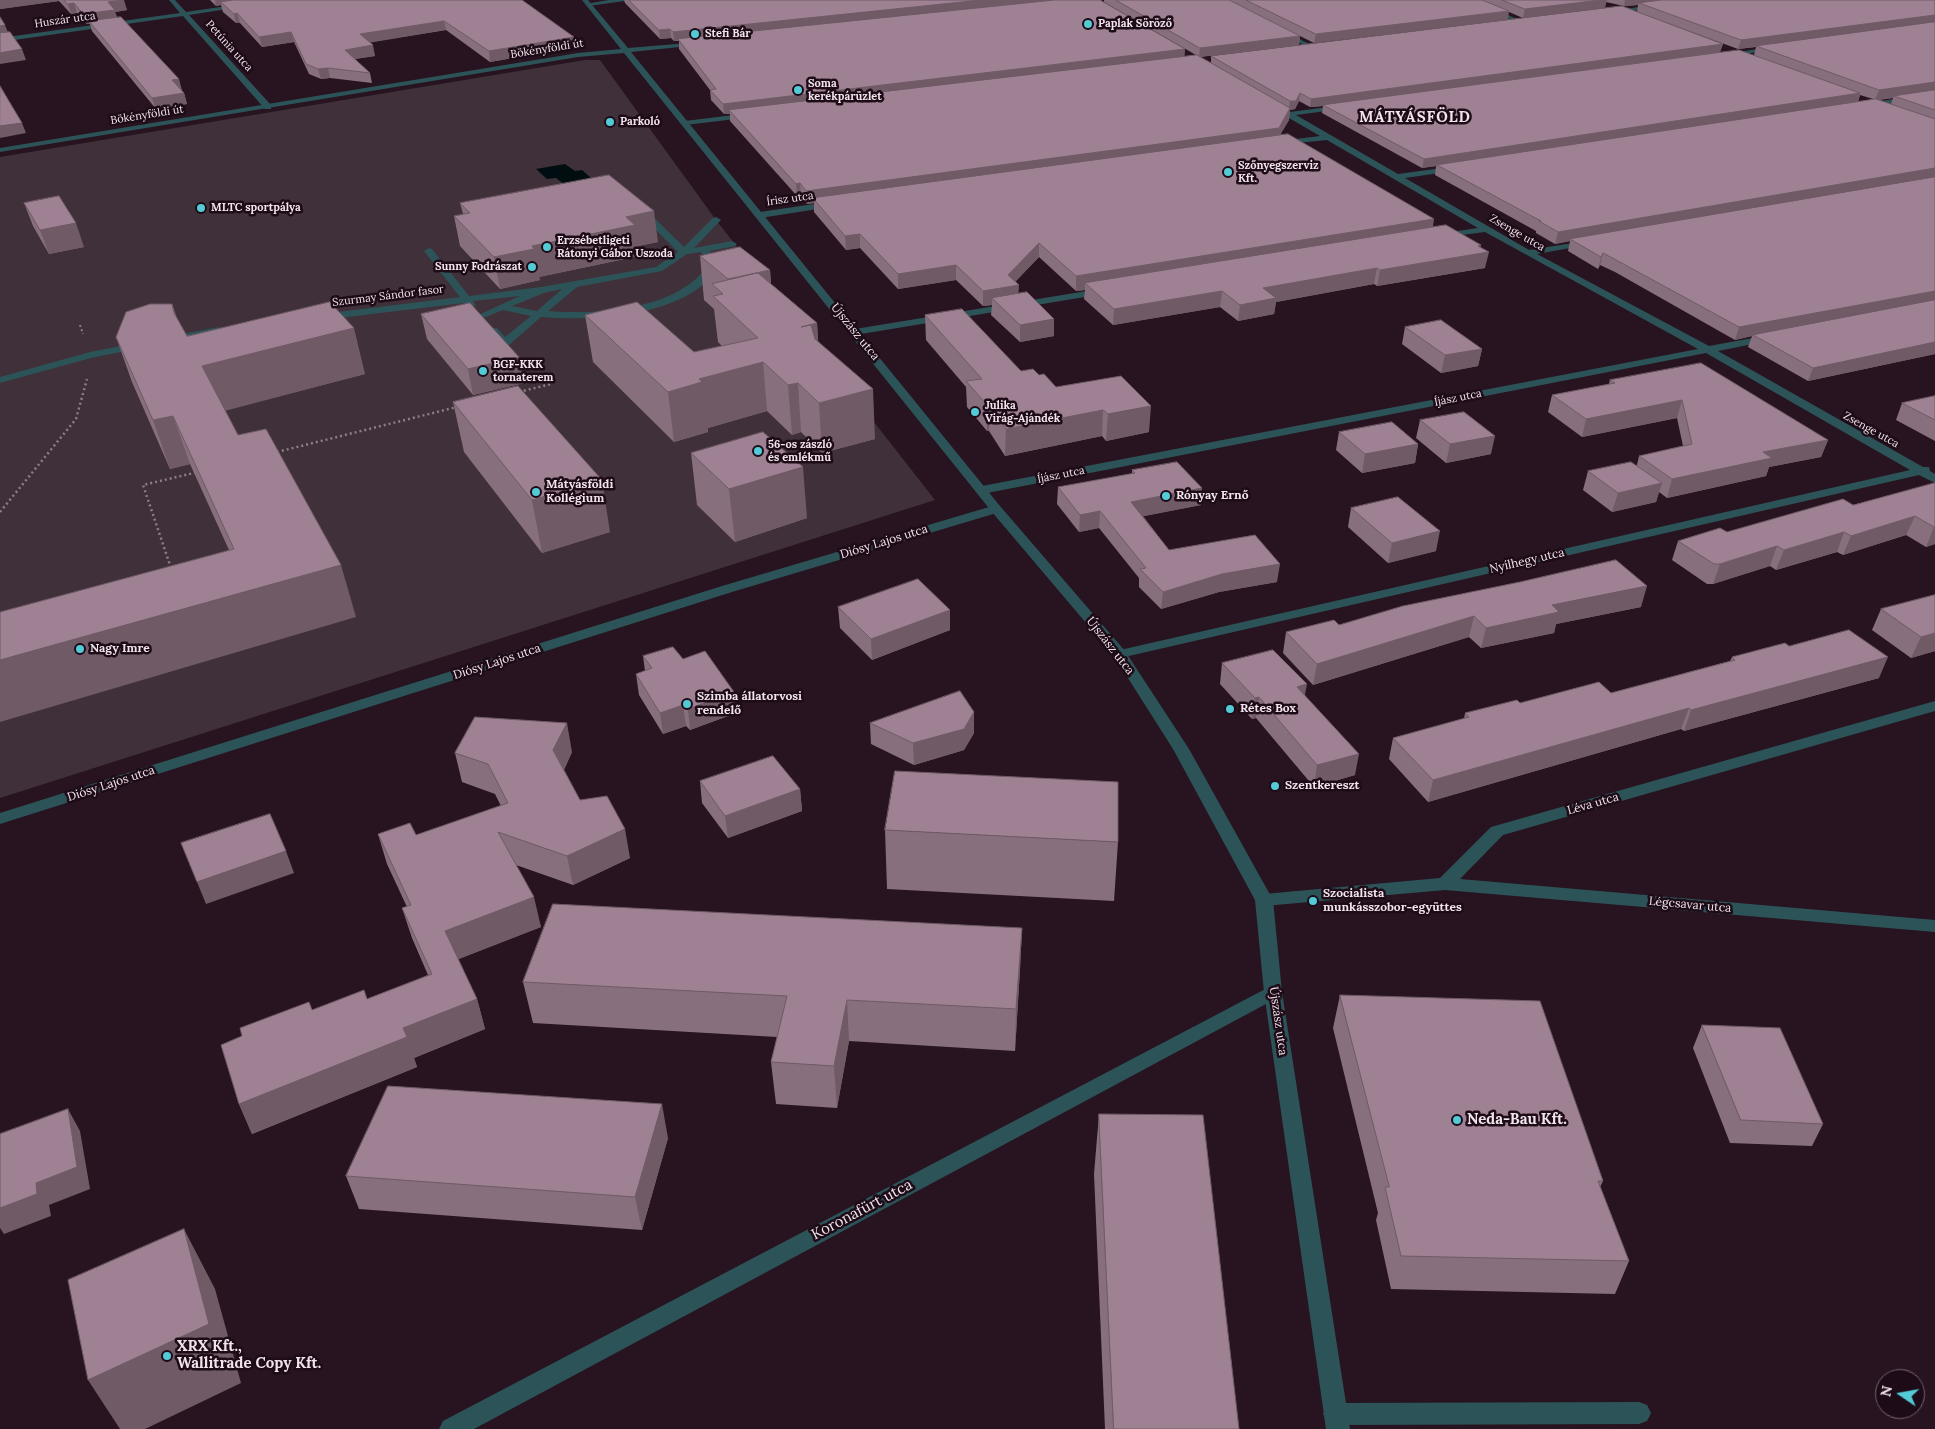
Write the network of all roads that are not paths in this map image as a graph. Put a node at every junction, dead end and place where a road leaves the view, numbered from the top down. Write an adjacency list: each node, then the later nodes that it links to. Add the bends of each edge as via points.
1 (172, 0): 10 (street, Petúnia utca)
2 (282, 0): 10 (street, Huszár utca)
3 (629, 0): 5 (street)
4 (1467, 0): 13 (street)
5 (587, 2): 23 (street, Újszász utca)
6 (1602, 3): 8 (street)
7 (1668, 4): 8 (street)
8 (1621, 10): 9 (street); 11 (street)
9 (1603, 12)
10 (184, 13): 16 (street, Huszár utca); 31 (street, Petúnia utca)
11 (1639, 17)
12 (1530, 21): 13 (street)
13 (1522, 22): 14 (street)
14 (1502, 24)
15 (1278, 30): 21 (street)
16 (0, 40)
17 (708, 42): 23 (street, Bökényföldi út)
18 (1322, 46): 21 (street)
19 (1718, 47): 24 (street)
20 (1783, 47): 24 (street)
21 (1312, 48): 22 (street)
22 (1293, 50)
23 (626, 51): 31 (street, Bökényföldi út, via 578,55); 36 (street, Újszász utca)
24 (1735, 54): 25 (street); 26 (street)
25 (1716, 56)
26 (1754, 60)
27 (1935, 95): 30 (street)
28 (1264, 100): 35 (street, Zsenge utca)
29 (1863, 103): 30 (street)
30 (1872, 104): 33 (street)
31 (268, 106): 39 (street, Bökényföldi út)
32 (1347, 106): 35 (street)
33 (1890, 111)
34 (757, 114): 36 (street)
35 (1289, 114): 37 (street, Zsenge utca)
36 (686, 123): 44 (street, Újszász utca)
37 (1328, 137): 38 (street); 41 (street, Zsenge utca)
38 (1270, 145)
39 (0, 150)
40 (1465, 166): 41 (street)
41 (1397, 177): 46 (street, Zsenge utca)
42 (631, 202): 52 (street)
43 (841, 203): 44 (street, Írisz utca)
44 (760, 215): 63 (street, Újszász utca)
45 (716, 220): 52 (street)
46 (1487, 229): 47 (street); 53 (street, Zsenge utca)
47 (1428, 238)
48 (1596, 241): 53 (street)
49 (732, 244): 50 (street)
50 (704, 249): 52 (street); 59 (street, via 718,263 701,282 688,290 646,306 592,313)
51 (429, 251): 57 (street)
52 (684, 252): 54 (street, via 659,269)
53 (1528, 252): 65 (street, Zsenge utca)
54 (574, 284): 56 (street); 59 (street)
55 (1118, 289): 63 (street)
56 (541, 290): 57 (street, Szurmay Sándor fasor); 58 (street)
57 (465, 299): 60 (street); 61 (street, Szurmay Sándor fasor)
58 (502, 306): 59 (street); 60 (street)
59 (540, 314): 60 (street, via 505,343)
60 (481, 316)
61 (312, 318)
62 (226, 329): 66 (street, via 90,355)
63 (855, 332): 70 (street, Újszász utca)
64 (1783, 336): 65 (street, Íjász utca)
65 (1708, 350): 68 (street, Zsenge utca); 70 (street, Íjász utca)
66 (0, 380)
67 (1935, 467): 68 (street, Nyílhegy utca)
68 (1920, 471): 69 (street, Zsenge utca); 72 (street, Nyílhegy utca)
69 (1935, 479)
70 (982, 490): 71 (street, Újszász utca)
71 (996, 509): 72 (street, Újszász utca); 74 (street, Diósy Lajos utca, via 727,589)
72 (1120, 654): 76 (street, Újszász utca, via 1181,749)
73 (1935, 706): 75 (street, Léva utca, via 1497,831)
74 (0, 819)
75 (1445, 884): 76 (street); 77 (street, Légcsavar utca)
76 (1264, 900): 78 (street, Újszász utca)
77 (1935, 926)
78 (1273, 992): 80 (street, Újszász utca); 81 (street, Koronafürt utca)
79 (1639, 1413): 80 (street)
80 (1337, 1421)
81 (451, 1429)

